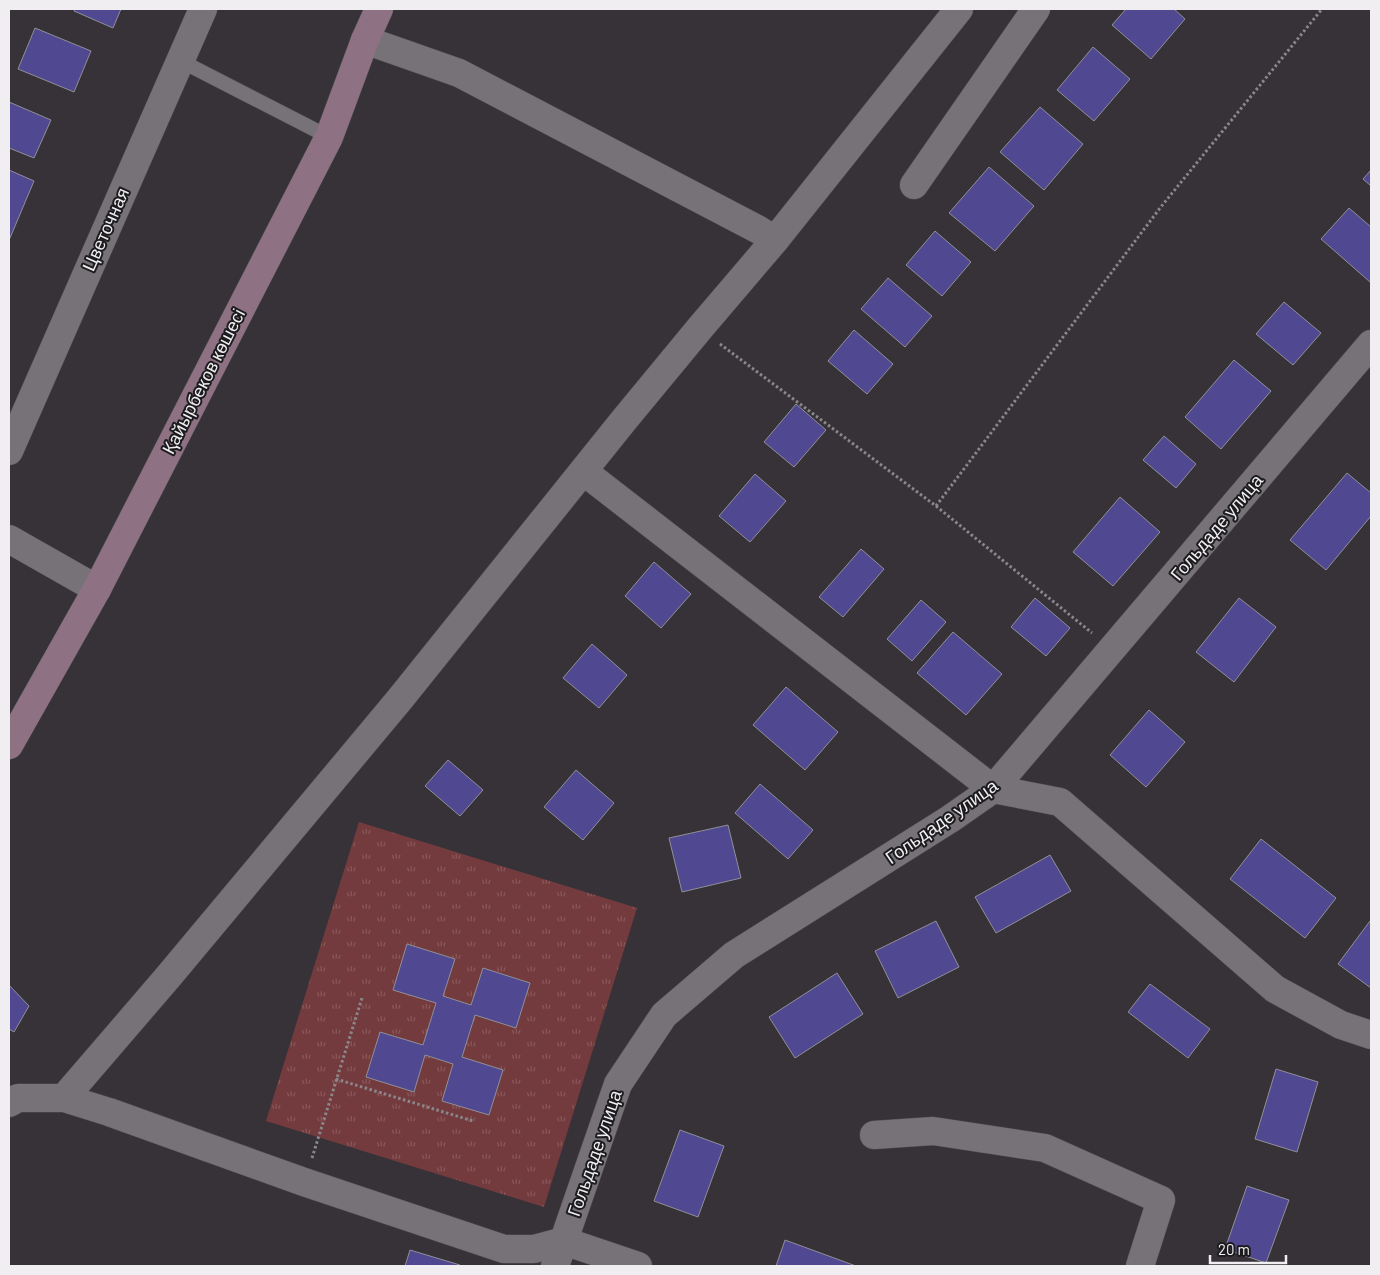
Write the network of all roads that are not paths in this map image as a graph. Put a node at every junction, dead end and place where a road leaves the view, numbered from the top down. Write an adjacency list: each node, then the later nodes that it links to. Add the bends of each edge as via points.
1 (202, 9): 6 (street, Цветочная)
2 (379, 9): 5 (main road, Қайырбеков көшесі)
3 (959, 9): 9 (street)
4 (1036, 9): 8 (street)
5 (365, 40): 7 (main road, Қайырбеков көшесі); 9 (street, via 459,74)
6 (179, 60): 7 (lane); 11 (street, Цветочная)
7 (329, 138): 14 (main road, Қайырбеков көшесі)
8 (914, 185)
9 (775, 240): 12 (street)
10 (1371, 344): 16 (street, Гольдаде улица)
11 (9, 451)
12 (583, 471): 16 (street); 18 (street, via 394,707)
13 (9, 539): 14 (street)
14 (96, 589): 15 (main road, Қайырбеков көшесі)
15 (9, 745)
16 (993, 789): 17 (street, via 1060,802 1275,989 1341,1025); 21 (street, Гольдаде улица, via 734,955 664,1015 618,1084)
17 (1371, 1035)
18 (64, 1098): 19 (street, via 18,1098); 21 (street, via 504,1249 534,1249)
19 (9, 1103)
20 (874, 1135): 24 (street, via 933,1131 1045,1148 1161,1200)
21 (564, 1241): 22 (street, Гольдаде улица); 23 (street)
22 (555, 1266)
23 (638, 1266)
24 (1140, 1266)

